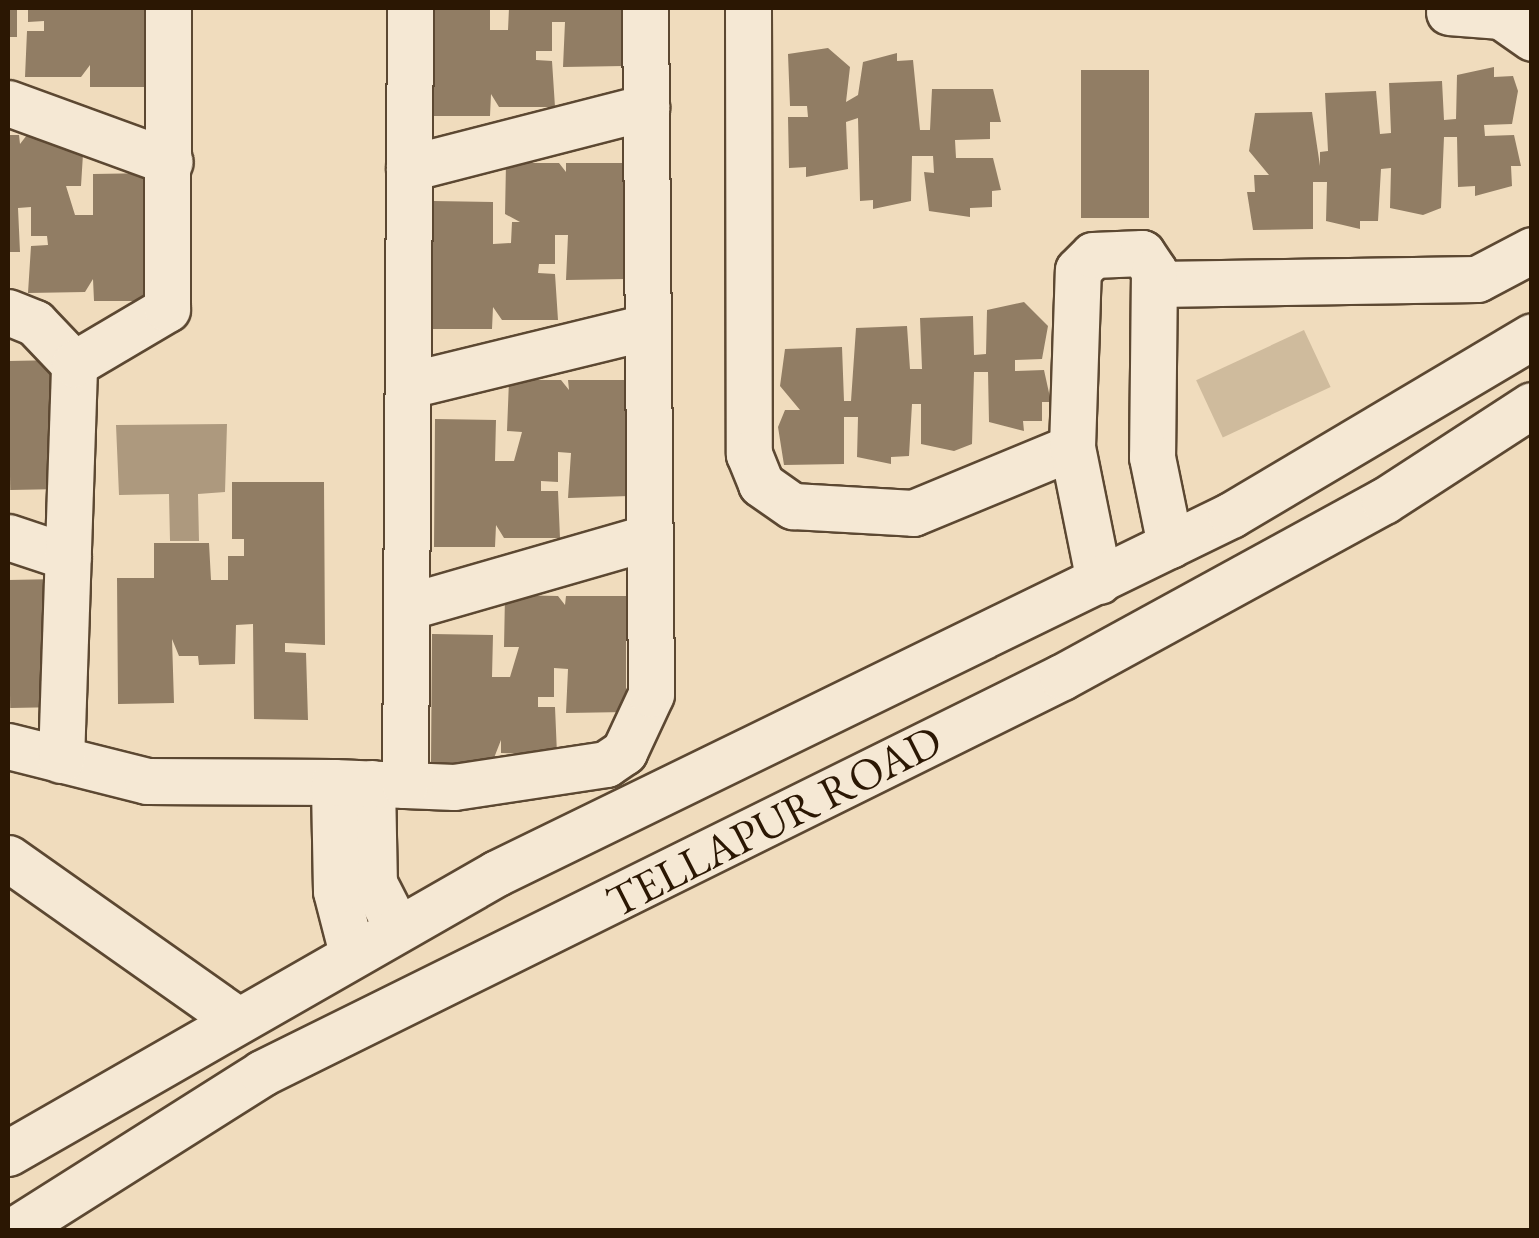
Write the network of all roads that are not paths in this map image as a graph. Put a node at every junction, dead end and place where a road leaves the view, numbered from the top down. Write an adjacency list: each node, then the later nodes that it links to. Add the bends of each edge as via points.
1 (168, 8): 9 (street)
2 (410, 8): 10 (street)
3 (645, 8): 8 (street)
4 (748, 8): 19 (street, via 749,454 761,484 792,506 914,513)
5 (1450, 12): 6 (street, via 1501,16)
6 (1532, 38)
7 (8, 104): 9 (street)
8 (646, 107): 10 (street); 14 (street)
9 (170, 162): 16 (street, via 167,310 122,344)
10 (409, 168): 17 (street)
11 (1532, 250): 12 (street, via 1477,279)
12 (1156, 284): 19 (street, via 1142,253 1094,254 1078,270); 22 (street, via 1152,457)
13 (8, 312): 16 (street, via 35,323)
14 (648, 327): 17 (street); 20 (street)
15 (1532, 336): 22 (street)
16 (74, 364): 23 (street)
17 (408, 385): 25 (street)
18 (1532, 405): 31 (street, TELLAPUR ROAD, via 1384,501 1062,676)
19 (1072, 447): 24 (street)
20 (650, 536): 25 (street); 28 (street, via 650,694 624,752 606,764 454,787)
21 (8, 537): 23 (street)
22 (1170, 545): 24 (street)
23 (68, 556): 27 (street)
24 (1098, 581): 29 (street)
25 (408, 606): 28 (street)
26 (8, 746): 27 (street)
27 (62, 760): 28 (street, via 147,781)
28 (370, 783): 32 (street, via 374,883); 33 (street, via 336,891)
29 (620, 814): 31 (street); 32 (street)
30 (8, 858): 34 (street)
31 (652, 883): 36 (street, TELLAPUR ROAD, via 262,1073)
32 (397, 928): 33 (street)
33 (352, 953): 34 (street)
34 (234, 1018): 35 (street)
35 (8, 1152)
36 (14, 1230)

